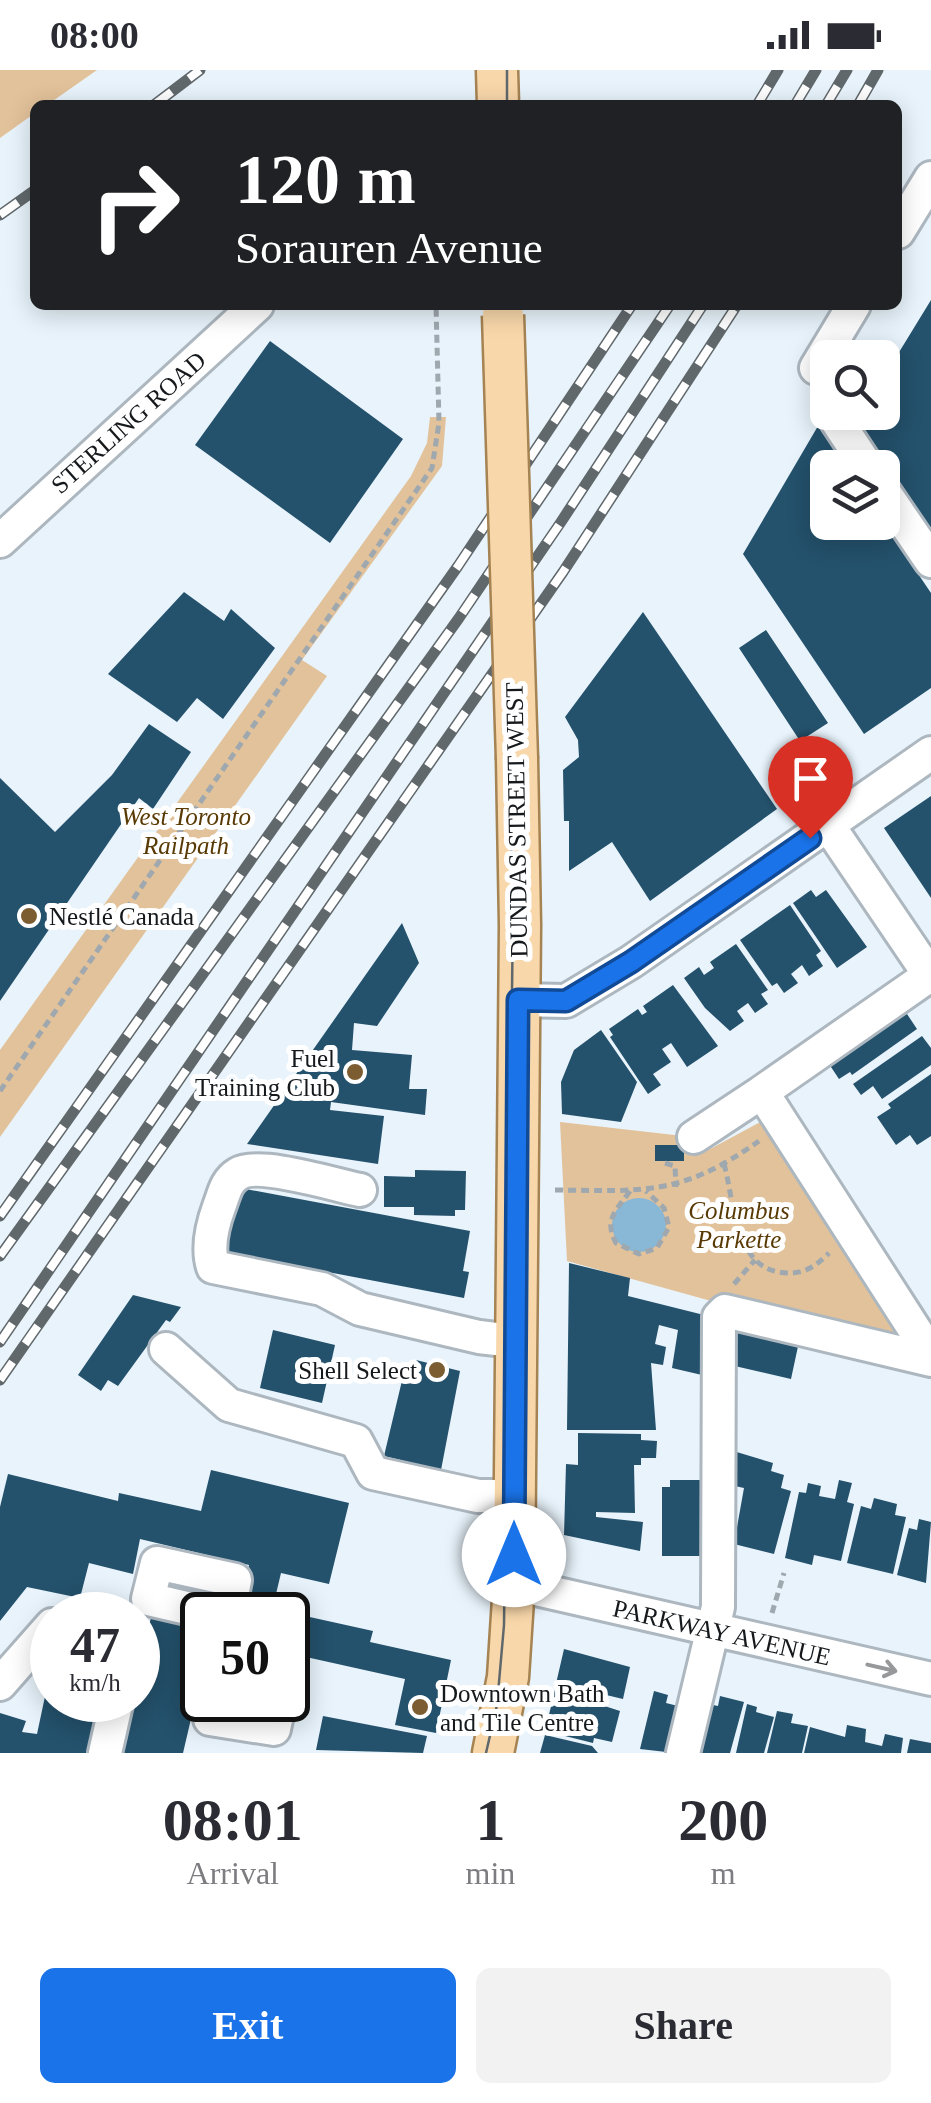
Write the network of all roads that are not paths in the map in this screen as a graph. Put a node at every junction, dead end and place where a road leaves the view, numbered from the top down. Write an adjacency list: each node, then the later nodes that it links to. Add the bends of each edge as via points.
1 (497, 70): 2 (main road)
2 (498, 100)
3 (931, 178): 4 (street)
4 (902, 225)
5 (252, 310): 10 (street, STERLING ROAD)
6 (503, 310): 15 (main road, DUNDAS STREET WEST, bridge)
7 (852, 310): 8 (street)
8 (841, 340)
9 (900, 515): 11 (street)
10 (0, 541)
11 (931, 561)
12 (931, 753): 13 (street)
13 (828, 825): 14 (street); 15 (street, via 566,1001)
14 (930, 976): 16 (street)
15 (518, 1000): 19 (main road, DUNDAS STREET WEST)
16 (769, 1105): 17 (street); 21 (street)
17 (694, 1136)
18 (360, 1190): 19 (street, via 242,1171 228,1182 215,1218 213,1267 322,1289 377,1313)
19 (514, 1341): 22 (main road, DUNDAS STREET WEST)
20 (166, 1349): 22 (street, via 229,1405 356,1442 373,1474 478,1496)
21 (931, 1358): 26 (street, via 726,1312 720,1316 718,1607)
22 (514, 1496): 23 (main road, DUNDAS STREET WEST)
23 (514, 1584): 26 (street, PARKWAY AVENUE); 34 (main road, DUNDAS STREET WEST, via 508,1676)
24 (147, 1592): 25 (street, via 156,1563 235,1580)
25 (233, 1592)
26 (712, 1630): 28 (street, PARKWAY AVENUE, one-way to 28); 35 (street)
27 (30, 1650): 29 (street)
28 (931, 1680)
29 (0, 1684)
30 (111, 1722): 33 (street)
31 (231, 1722): 32 (street, via 274,1728)
32 (275, 1722)
33 (105, 1753)
34 (493, 1753)
35 (683, 1753)

